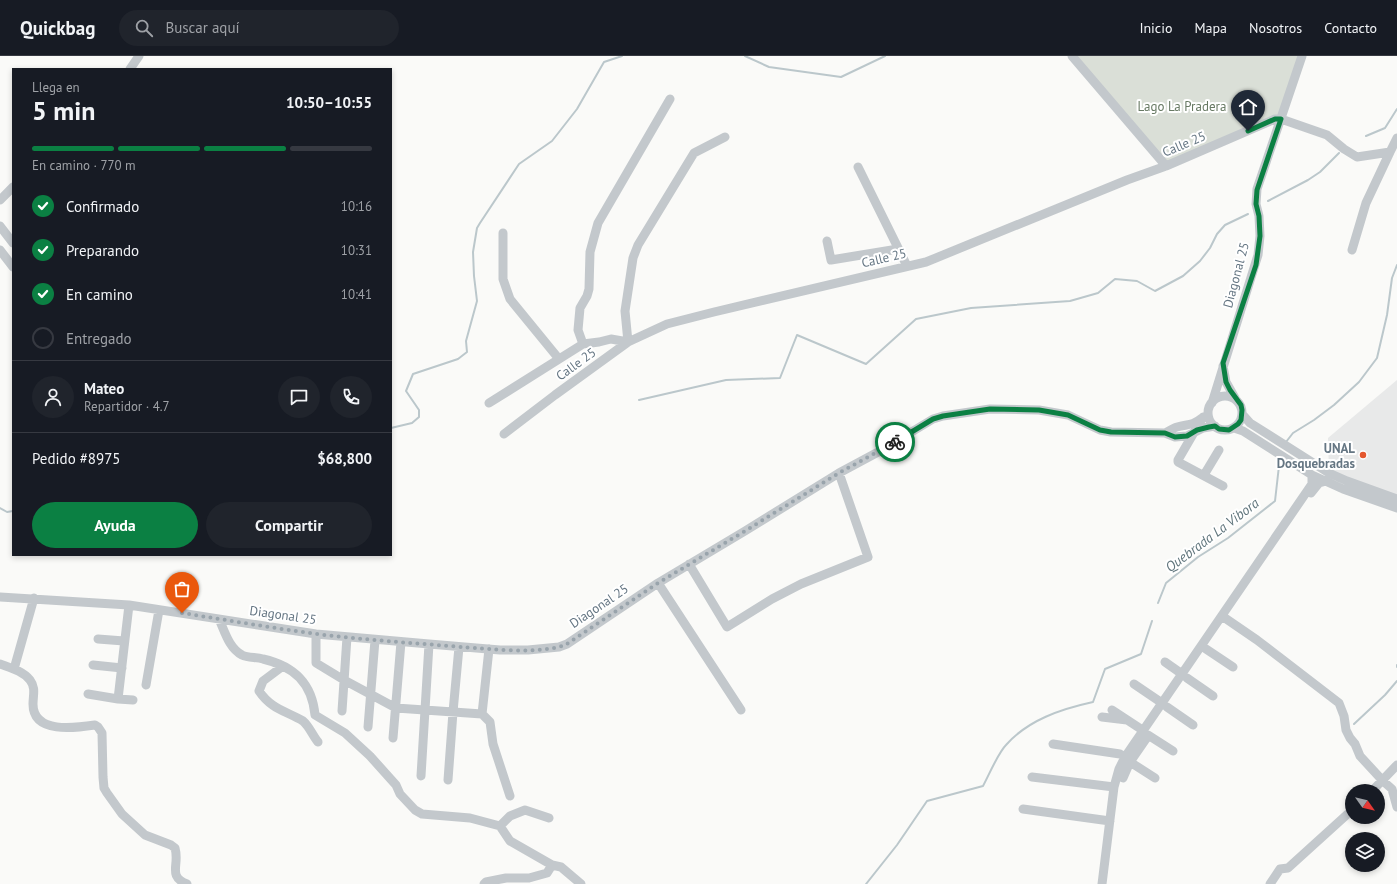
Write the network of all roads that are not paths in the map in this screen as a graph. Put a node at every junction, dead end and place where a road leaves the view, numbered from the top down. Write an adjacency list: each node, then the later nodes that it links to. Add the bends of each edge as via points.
1 (139, 56): 4 (street)
2 (1072, 56): 10 (street)
3 (1302, 56): 6 (street, Diagonal 25)
4 (131, 68)
5 (670, 99): 24 (street, via 598,223 590,252 589,289 580,308 578,330)
6 (1281, 119): 9 (street, via 1327,135 1357,157); 10 (street, Calle 25, via 1275,119); 26 (street, Diagonal 25, via 1257,190 1256,207 1260,236 1258,255)
7 (725, 137): 23 (street, via 694,154 638,245 633,258 625,310)
8 (1397, 138): 9 (street)
9 (1390, 152): 20 (street, via 1366,203)
10 (1166, 166): 22 (street, Calle 25, via 926,262)
11 (858, 167): 18 (street)
12 (12, 188): 13 (street)
13 (0, 200)
14 (0, 226): 16 (street)
15 (503, 233): 25 (street, via 503,279 510,300)
16 (12, 242)
17 (827, 242): 18 (street, via 831,260)
18 (898, 248): 22 (street)
19 (0, 250): 21 (street)
20 (1352, 250)
21 (12, 266)
22 (907, 266): 23 (street, Calle 25, via 668,324)
23 (628, 342): 24 (street, via 610,339); 36 (street, Calle 25)
24 (583, 344): 25 (street)
25 (559, 359): 28 (street)
26 (1223, 363): 27 (street, Diagonal 25, via 1226,382); 29 (street, Diagonal 25)
27 (1235, 398): 29 (street, via 1220,396); 30 (street, via 1241,405)
28 (489, 403)
29 (1210, 405): 31 (street, Diagonal 25); 32 (street, via 1209,418)
30 (1242, 414): 33 (street, via 1241,420); 43 (street, via 1250,423 1329,473)
31 (1203, 417): 34 (street); 35 (street, Diagonal 25, via 1197,422 1176,427)
32 (1215, 426): 33 (street, via 1224,430); 34 (street, Diagonal 25)
33 (1234, 428): 40 (street, via 1243,431)
34 (1196, 431): 35 (street, Diagonal 25, via 1187,436 1175,437); 39 (street, via 1178,462)
35 (1165, 433): 38 (street, Diagonal 25, via 1111,432 1100,430 1068,415 1039,410 990,409 933,419)
36 (504, 434)
37 (1219, 450): 39 (street)
38 (839, 473): 45 (street, Diagonal 25); 45 (street, via 868,556 801,584 727,627)
39 (1204, 475): 42 (street)
40 (1312, 475): 41 (street); 51 (street, via 1312,484)
41 (1326, 482): 44 (street); 51 (street, via 1316,486)
42 (1223, 486)
43 (1397, 499)
44 (1397, 508)
45 (689, 564): 46 (street, Diagonal 25)
46 (658, 583): 61 (street, Diagonal 25, via 559,648); 82 (street)
47 (0, 597): 48 (street, Diagonal 25)
48 (34, 598): 49 (street, Diagonal 25); 69 (street)
49 (129, 605): 50 (street, Diagonal 25); 57 (street)
50 (159, 610): 52 (street, Diagonal 25); 73 (street)
51 (1224, 618): 62 (street); 70 (street); 104 (street, via 1339,703 1346,730 1360,756)
52 (220, 619): 53 (street, Diagonal 25); 66 (street, via 232,647 242,656 263,659)
53 (316, 634): 54 (street, Diagonal 25); 71 (street, via 316,663)
54 (347, 637): 56 (street, Diagonal 25); 71 (street)
55 (98, 639): 57 (street)
56 (375, 640): 58 (street, Diagonal 25); 75 (street)
57 (124, 641): 68 (street)
58 (401, 642): 59 (street, Diagonal 25); 80 (street)
59 (430, 644): 60 (street, Diagonal 25); 81 (street)
60 (459, 647): 61 (street, Diagonal 25); 85 (street)
61 (489, 649): 86 (street)
62 (1206, 649): 67 (street); 70 (street)
63 (1165, 662): 70 (street)
64 (0, 664): 69 (street)
65 (93, 665): 68 (street)
66 (283, 666): 87 (street, via 295,673 305,684); 90 (street, via 262,681 259,691 274,707)
67 (1233, 667)
68 (122, 668): 77 (street)
69 (14, 669): 116 (street, via 31,681 34,688 35,714 42,723 54,727 98,727 102,733 104,788 122,814 145,835 175,848 176,875 178,880)
70 (1185, 676): 76 (street); 79 (street)
71 (344, 680): 75 (street); 84 (street)
72 (1134, 684): 79 (street)
73 (146, 685)
74 (88, 694): 77 (street)
75 (370, 694): 80 (street); 92 (street)
76 (1214, 696)
77 (118, 699): 78 (street)
78 (133, 700)
79 (1165, 705): 91 (street); 93 (street)
80 (396, 708): 81 (street); 94 (street)
81 (425, 710): 85 (street); 100 (street)
82 (741, 710)
83 (1112, 710): 89 (street)
84 (342, 711)
85 (453, 712): 86 (street); 103 (street)
86 (482, 714): 107 (street, via 490,722 493,744)
87 (315, 715): 90 (street); 113 (street, via 345,733 370,756 415,810 422,814 470,818)
88 (1102, 717): 89 (street)
89 (1128, 720): 93 (street)
90 (304, 722): 95 (street)
91 (1193, 725)
92 (368, 727)
93 (1146, 733): 97 (street); 98 (street)
94 (393, 738)
95 (318, 742)
96 (1053, 744): 98 (street, via 1120,754)
97 (1173, 751)
98 (1128, 759): 102 (street); 106 (street, via 1119,769); 119 (street, via 1119,791)
99 (1397, 765): 104 (street)
100 (421, 776)
101 (1032, 777): 106 (street)
102 (1155, 778)
103 (448, 780)
104 (1383, 781): 105 (street); 108 (street, via 1392,789)
105 (1380, 784)
106 (1114, 787): 112 (street)
107 (510, 796)
108 (1397, 807)
109 (1023, 809): 112 (street)
110 (1345, 816): 120 (street, via 1288,868 1280,869)
111 (549, 818): 113 (street, via 525,810 510,816)
112 (1110, 821): 118 (street)
113 (500, 826): 114 (street, via 510,841)
114 (552, 865): 115 (street, via 561,868); 117 (street, via 547,873 529,878 506,878)
115 (575, 883)
116 (187, 884)
117 (484, 884)
118 (1102, 884)
119 (1109, 884)
120 (1270, 884)

